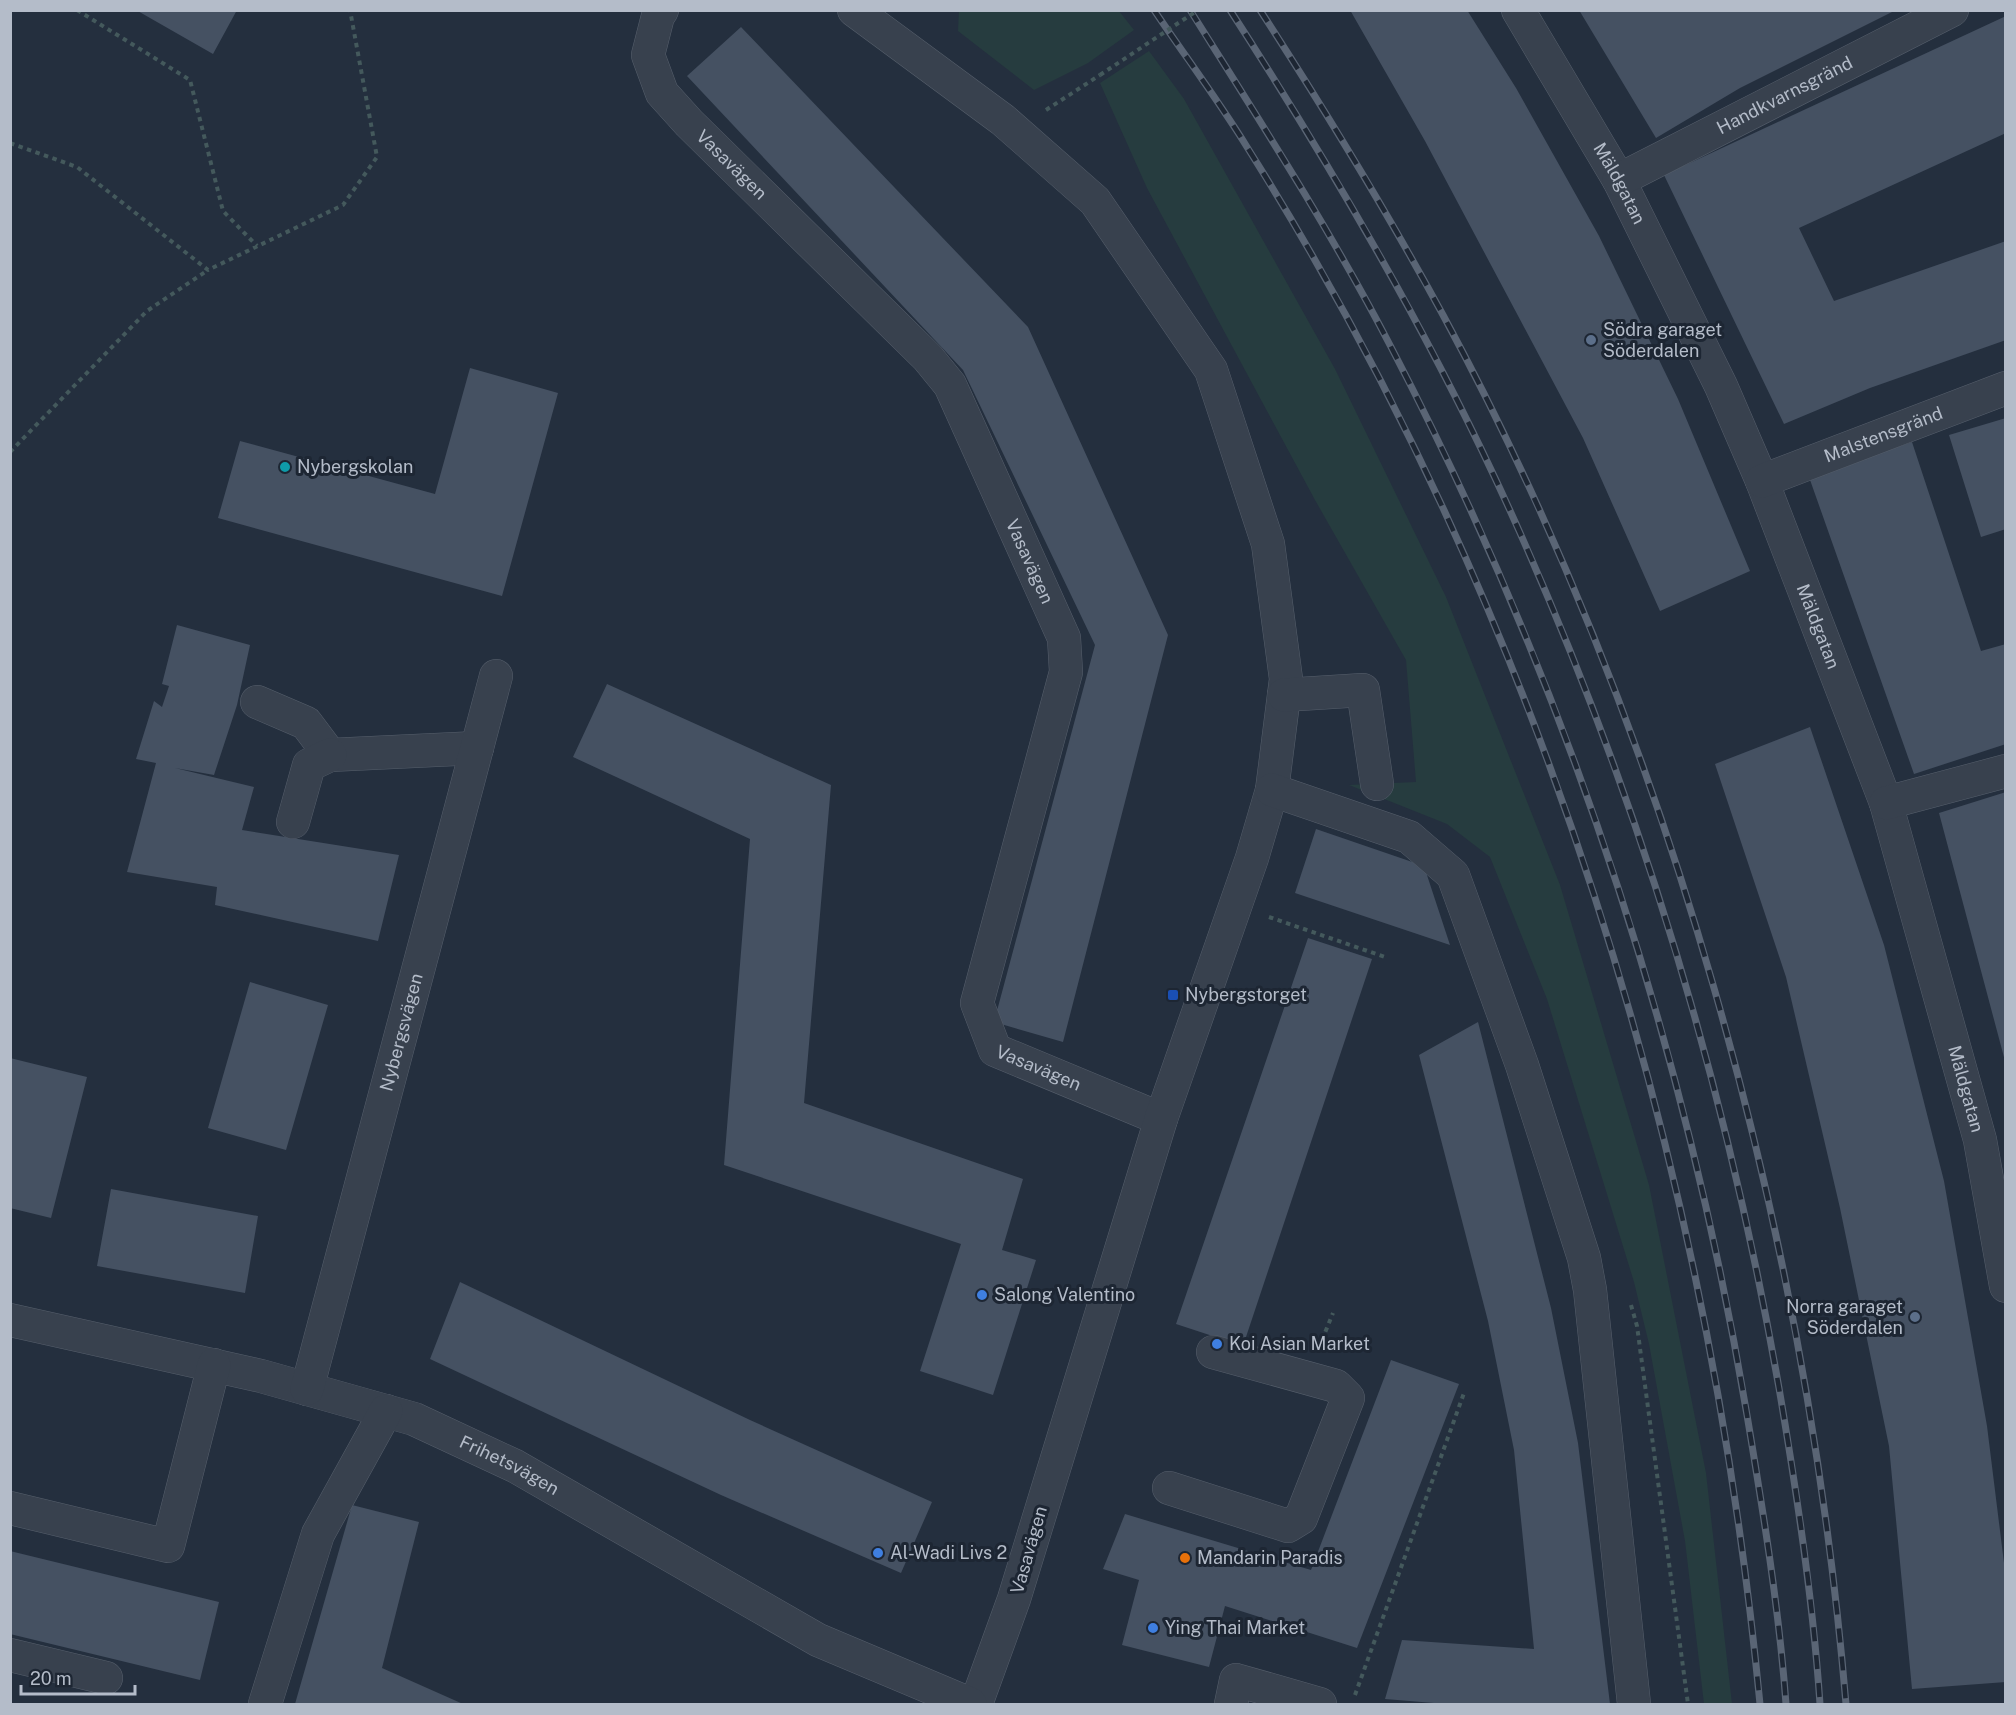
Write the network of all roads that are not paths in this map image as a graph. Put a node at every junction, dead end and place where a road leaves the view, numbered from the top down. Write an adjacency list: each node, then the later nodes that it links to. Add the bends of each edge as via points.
1 (662, 10): 18 (street, Vasavägen, via 648,54 662,93 928,358 950,385 1064,638 1066,672 977,1003 995,1050)
2 (854, 10): 9 (street, Vasavägen, via 1003,120 1095,201 1211,370 1268,544 1286,679)
3 (1518, 10): 5 (street, Mäldgatan)
4 (1952, 10): 5 (street, Handkvarnsgränd)
5 (1619, 180): 7 (street, Mäldgatan, via 1721,386)
6 (2006, 388): 7 (street, Malstensgränd)
7 (1762, 481): 16 (street, Mäldgatan)
8 (496, 676): 11 (street, Nybergsvägen)
9 (1284, 695): 14 (street, via 1364,690); 15 (street, Vasavägen)
10 (257, 702): 12 (street, via 306,723)
11 (477, 748): 12 (street); 24 (street, Nybergsvägen)
12 (330, 755): 17 (street, via 309,765)
13 (2006, 771): 16 (street)
14 (1377, 784)
15 (1272, 790): 18 (street, Vasavägen); 35 (street, via 1409,837 1453,874 1522,1065 1584,1258 1592,1302)
16 (1886, 803): 19 (street, Mäldgatan)
17 (293, 822)
18 (1161, 1119): 32 (street, Vasavägen, via 1014,1599)
19 (1993, 1138): 20 (street, Mäldgatan)
20 (2006, 1286)
21 (10, 1320): 23 (street, Frihetsvägen)
22 (1213, 1352): 26 (street, via 1336,1386 1348,1398 1301,1518 1288,1526)
23 (214, 1365): 24 (street, Frihetsvägen); 27 (street, via 168,1546)
24 (307, 1389): 25 (street, Frihetsvägen)
25 (386, 1411): 30 (street, via 318,1534); 31 (street, Frihetsvägen, via 414,1419 515,1466 818,1640)
26 (1169, 1488)
27 (10, 1508)
28 (10, 1654): 29 (street)
29 (106, 1678)
30 (265, 1704)
31 (970, 1704)
32 (976, 1704)
33 (1231, 1704): 34 (street, via 1236,1680)
34 (1316, 1704)
35 (1634, 1704)

